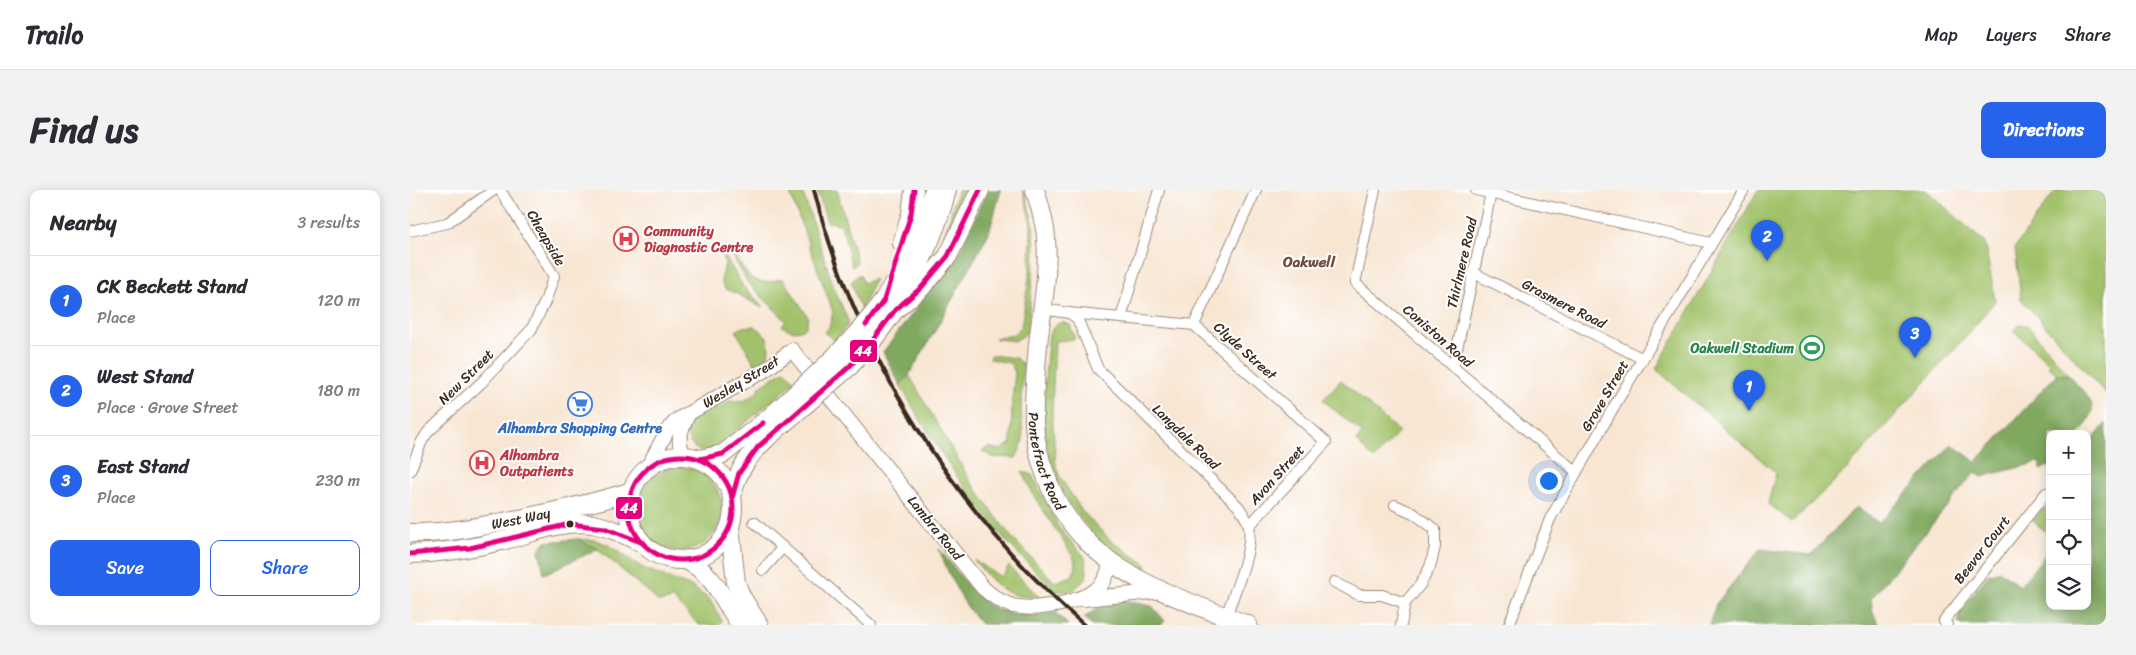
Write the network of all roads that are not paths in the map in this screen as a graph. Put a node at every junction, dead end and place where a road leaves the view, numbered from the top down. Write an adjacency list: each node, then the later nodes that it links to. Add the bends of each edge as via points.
1 (494, 190): 14 (street, via 447,223)
2 (500, 190): 22 (street, Cheapside, via 554,276)
3 (914, 190): 17 (highway)
4 (934, 190): 17 (highway)
5 (947, 190): 17 (highway, via 922,260)
6 (980, 190): 17 (highway, via 948,256 921,288)
7 (1035, 190): 18 (highway, Pontefract Road, via 1046,238)
8 (1159, 190): 20 (street)
9 (1256, 190): 21 (street)
10 (1375, 190): 25 (street, Coniston Road, via 1355,283)
11 (1476, 190): 13 (street)
12 (1744, 190): 15 (street, Grove Street)
13 (1491, 193): 15 (street); 16 (street, Thirlmere Road)
14 (410, 231)
15 (1711, 243): 24 (street, Grove Street)
16 (1474, 273): 24 (street, Grasmere Road); 25 (street, Thirlmere Road)
17 (889, 305): 27 (highway, bridge, via 866,325)
18 (1042, 309): 19 (street); 50 (highway, Pontefract Road, via 1034,389 1034,425 1039,459 1053,495 1066,517)
19 (1069, 313): 20 (street, Clyde Street); 41 (street, Langdale Road, via 1079,322 1098,370 1238,506)
20 (1121, 318): 21 (street, Clyde Street)
21 (1194, 325): 28 (street, Clyde Street)
22 (531, 330): 29 (street, New Street)
23 (792, 350): 26 (street, Wesley Street, via 765,370); 54 (street, Lambra Road, via 996,599 1012,606 1031,608)
24 (1643, 359): 33 (street, Grove Street)
25 (1453, 367): 33 (street, Coniston Road)
26 (690, 412): 30 (street, Wesley Street, via 679,432 680,448); 31 (street, Wesley Street, via 667,431)
27 (773, 424): 30 (highway, via 722,454); 36 (highway, via 745,462)
28 (1326, 442): 41 (street, Avon Street)
29 (414, 449): 32 (street, New Street)
30 (692, 457): 31 (highway, via 672,456); 36 (highway, via 712,465 721,474)
31 (648, 467): 34 (highway, via 640,474)
32 (410, 471)
33 (1576, 472): 62 (street, Grove Street, via 1550,519)
34 (632, 491): 43 (highway, West Way, via 600,502 471,528); 44 (highway, via 630,520)
35 (2046, 493): 63 (street, Beevor Court, via 1944,621)
36 (732, 498): 40 (highway)
37 (1395, 505): 55 (street, via 1435,529 1430,567)
38 (410, 521): 43 (street)
39 (754, 522): 45 (street)
40 (730, 526): 48 (highway, via 713,549); 58 (highway, via 736,583)
41 (1249, 526): 56 (street, via 1249,541)
42 (410, 533): 43 (highway, West Way)
43 (428, 533)
44 (643, 543): 47 (highway, West Way, via 618,531 583,524); 48 (highway, via 663,556)
45 (783, 547): 51 (street); 59 (street)
46 (410, 554): 47 (highway, West Way)
47 (428, 554): 49 (street)
48 (686, 560): 57 (highway, via 701,568 712,580)
49 (410, 562)
50 (1111, 564): 53 (highway, Pontefract Road); 54 (street, Lambra Road, via 1100,587)
51 (762, 570)
52 (1334, 582): 55 (street, via 1358,595 1382,595)
53 (1162, 592): 54 (street); 56 (highway, Pontefract Road)
54 (1076, 600)
55 (1405, 604): 61 (street)
56 (1226, 617): 60 (highway, Pontefract Road)
57 (741, 625)
58 (759, 625)
59 (870, 625)
60 (1248, 625)
61 (1401, 625)
62 (1509, 625)
63 (1948, 625)

